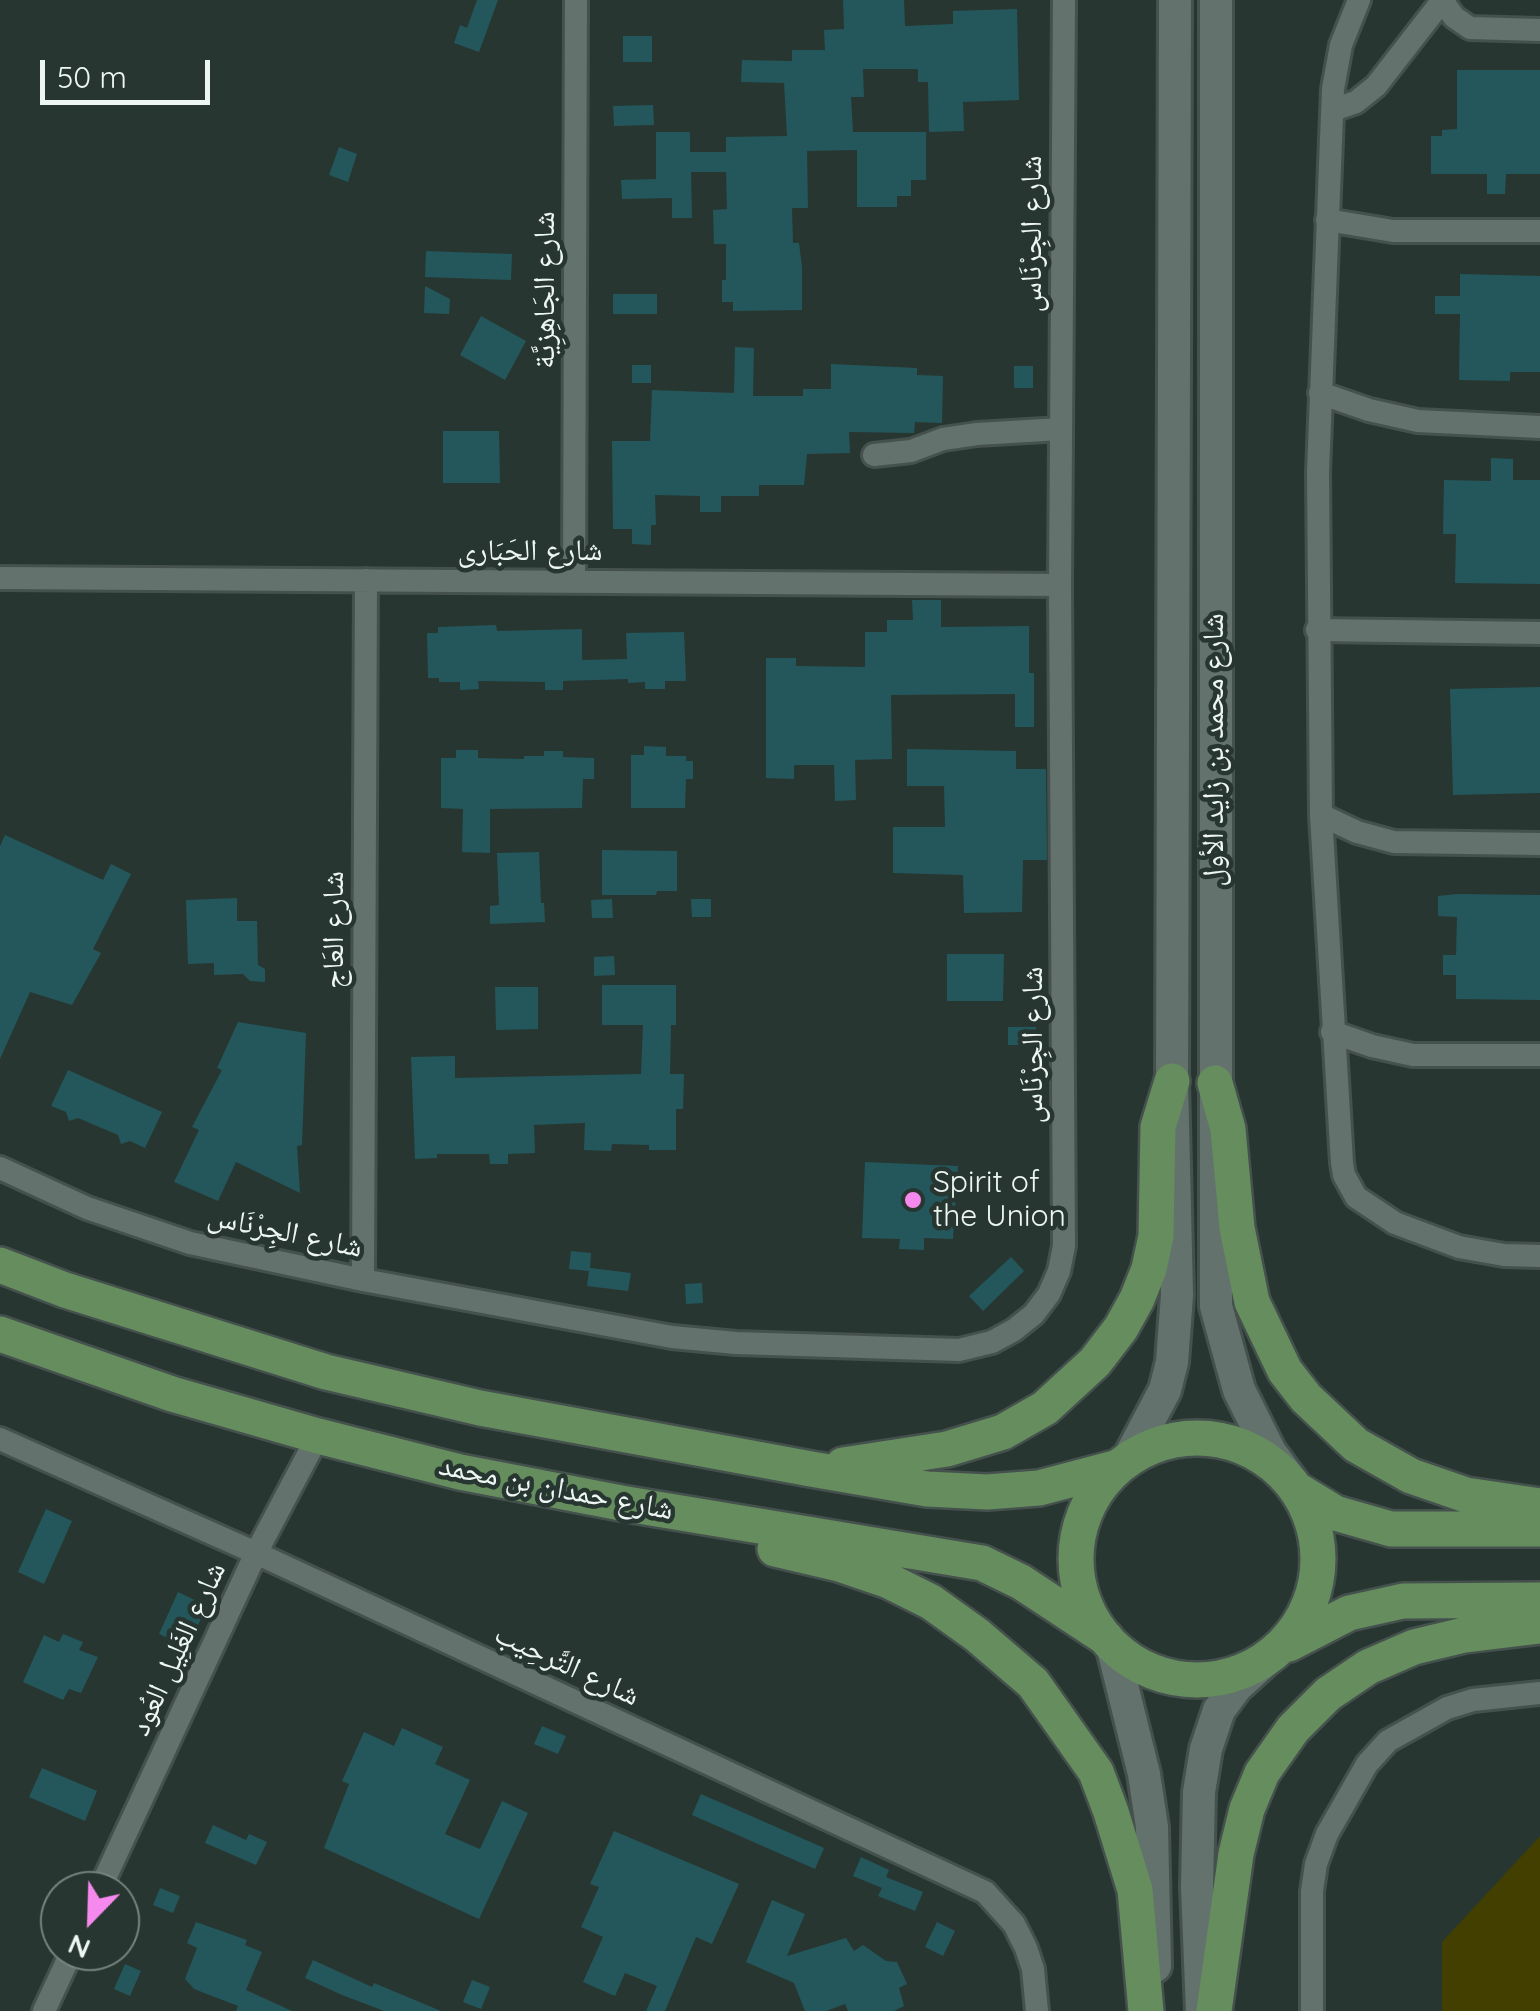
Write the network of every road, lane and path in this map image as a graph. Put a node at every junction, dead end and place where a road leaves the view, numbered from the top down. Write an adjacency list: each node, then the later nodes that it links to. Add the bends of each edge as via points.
1 (576, 0): 17 (street, شارع الجَاهِزِيَّة)
2 (1064, 0): 13 (street, شارع الجِرْنَاس)
3 (1175, 0): 25 (main road, شارع محمد بن زايد الأول)
4 (1216, 0): 26 (main road, شارع محمد بن زايد الأول)
5 (1360, 0): 8 (street, via 1341,46)
6 (1442, 0): 7 (street, via 1470,28); 8 (street, via 1376,86)
7 (1540, 30)
8 (1333, 110): 9 (street)
9 (1326, 220): 10 (street, via 1394,230); 11 (street)
10 (1540, 231)
11 (1320, 393): 12 (street, via 1418,421); 19 (street)
12 (1540, 427)
13 (1061, 429): 14 (street, via 977,434); 18 (street, شارع الجِرْنَاس)
14 (874, 455)
15 (0, 578): 16 (street, شارع الحَبَارى)
16 (366, 580): 17 (street, شارع الحَبَارى); 30 (street, شارع العَاج)
17 (574, 581): 18 (street, شارع الحَبَارى)
18 (1060, 585): 30 (street, شارع الجِرْنَاس, via 1064,1246 1049,1294 1034,1314 992,1342 959,1350 736,1343)
19 (1318, 630): 20 (street); 21 (street)
20 (1540, 633)
21 (1322, 816): 22 (street, via 1394,842); 23 (street)
22 (1540, 844)
23 (1332, 1032): 24 (street, via 1413,1055); 28 (street, via 1344,1175 1365,1206 1458,1247)
24 (1540, 1056)
25 (1172, 1080): 34 (main road, شارع محمد بن زايد الأول, via 1172,1362 1165,1390); 35 (main road, via 1158,1127 1149,1269 1129,1314 1095,1362 1045,1408 1003,1432 947,1449)
26 (1214, 1083): 36 (main road, شارع محمد بن زايد الأول, via 1216,1306 1224,1346 1238,1390); 38 (main road, via 1228,1129 1239,1247 1252,1302 1306,1398 1356,1445 1411,1476 1466,1495)
27 (0, 1168): 30 (street, شارع الجِرْنَاس, via 138,1227)
28 (1540, 1256)
29 (0, 1265): 35 (main road, via 326,1372 480,1408)
30 (363, 1280)
31 (0, 1334): 32 (main road, شارع حمدان بن محمد)
32 (318, 1436): 37 (main road, شارع حمدان بن محمد); 40 (street, شارع الغَلِيل العُود)
33 (0, 1439): 40 (street, شارع التَّرحِيب)
34 (1122, 1463): 35 (main road, via 1039,1488 987,1492); 36 (main road, via 1180,1439 1211,1439 1269,1461); 43 (main road, via 1093,1496 1076,1558 1084,1601)
35 (811, 1469)
36 (1295, 1486): 39 (main road, via 1334,1513 1392,1529); 44 (main road, via 1316,1532 1318,1576 1304,1618)
37 (621, 1504): 43 (main road, شارع حمدان بن محمد, via 982,1563); 50 (main road, via 889,1581 931,1602 1034,1683 1096,1772 1111,1812 1135,1890)
38 (1540, 1506)
39 (1540, 1530)
40 (256, 1553): 46 (street, شارع الغَلِيل العُود); 49 (street, شارع التَّرحِيب, via 984,1892 1026,1948)
41 (1540, 1600): 44 (main road, via 1376,1606 1311,1630)
42 (1540, 1626): 53 (main road, via 1414,1647 1354,1676 1294,1729 1246,1809)
43 (1109, 1642): 44 (main road, via 1143,1667 1178,1678 1216,1679); 51 (main road, via 1152,1827)
44 (1272, 1655): 52 (main road, via 1236,1686 1206,1749 1197,1887)
45 (1540, 1693): 54 (street, via 1447,1708 1388,1741 1367,1764 1316,1864)
46 (109, 1871)
47 (63, 1971): 48 (street)
48 (44, 2011)
49 (1037, 2011)
50 (1146, 2011)
51 (1156, 2011)
52 (1202, 2011)
53 (1214, 2011)
54 (1312, 2011)

